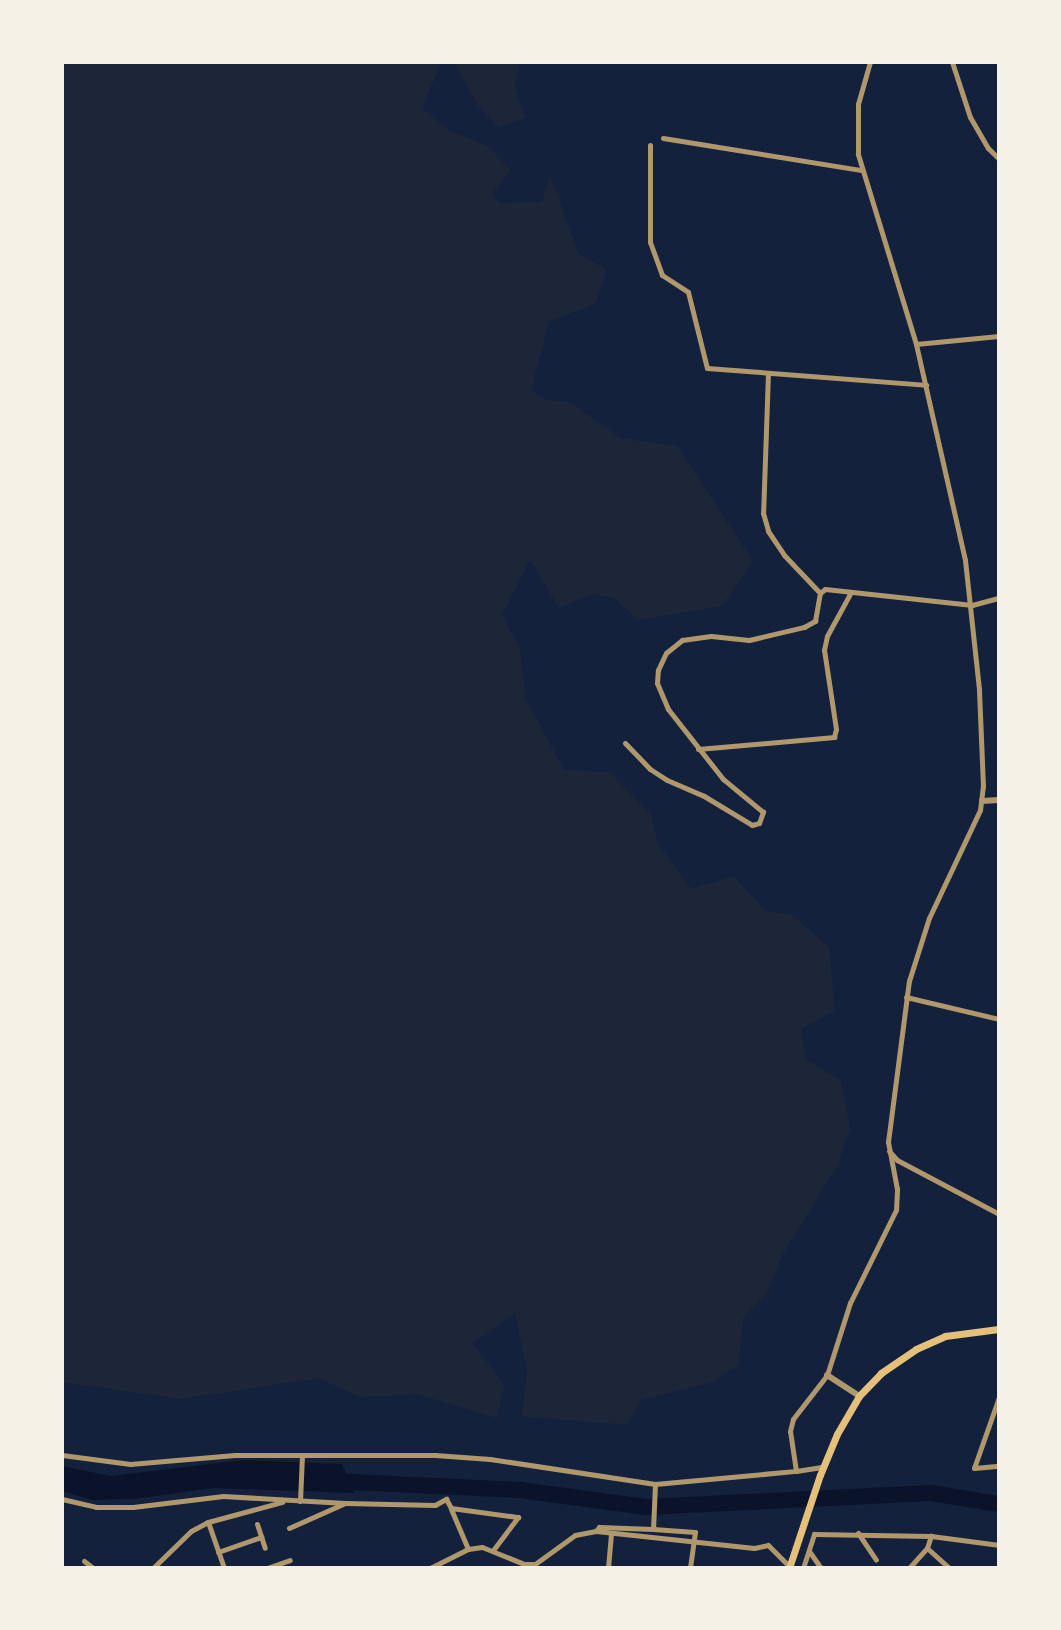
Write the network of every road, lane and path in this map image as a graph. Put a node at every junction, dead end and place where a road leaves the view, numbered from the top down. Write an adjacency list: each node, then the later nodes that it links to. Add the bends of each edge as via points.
1 (870, 62): 6 (street, via 855,126)
2 (952, 62): 5 (street, via 970,117)
3 (663, 138): 6 (street)
4 (650, 145): 9 (street, via 650,242 662,275 688,292 707,368)
5 (999, 159)
6 (861, 170): 8 (street)
7 (999, 336): 8 (street)
8 (916, 344): 10 (street)
9 (768, 373): 10 (street); 12 (street, via 763,513 784,555)
10 (926, 385): 14 (street)
11 (851, 592): 12 (street); 14 (street); 16 (street, via 824,650 834,737)
12 (820, 593): 16 (street, via 815,621 804,627 749,640 698,636 666,653 658,670 660,694)
13 (999, 598): 14 (street)
14 (972, 605): 18 (street)
15 (625, 743): 16 (street, via 667,780 752,825 759,823 763,812 723,779)
16 (698, 749)
17 (999, 800): 18 (street)
18 (982, 801): 19 (street, via 929,918)
19 (906, 997): 20 (street); 21 (street)
20 (999, 1019)
21 (888, 1150): 22 (street, via 897,1160); 24 (street, via 896,1210 850,1303)
22 (999, 1214)
23 (999, 1329): 25 (main road, via 945,1336 916,1349)
24 (827, 1375): 25 (street); 30 (street, via 793,1419)
25 (859, 1396): 31 (main road)
26 (999, 1397): 29 (street, via 974,1468)
27 (62, 1455): 28 (street, via 130,1464 235,1455)
28 (302, 1460): 32 (street, via 490,1459); 35 (street)
29 (999, 1466)
30 (796, 1471): 31 (street); 32 (street)
31 (822, 1471): 59 (main road)
32 (655, 1484): 40 (street)
33 (62, 1499): 34 (street, via 96,1507 223,1496)
34 (291, 1501): 35 (street); 38 (street)
35 (300, 1501): 36 (street)
36 (345, 1503): 37 (street, via 435,1505 446,1499); 41 (street)
37 (451, 1508): 51 (street); 52 (street, via 518,1517)
38 (208, 1522): 54 (street); 61 (street, via 191,1531)
39 (257, 1524): 46 (street)
40 (654, 1526): 42 (street); 47 (street, via 695,1532)
41 (289, 1528)
42 (596, 1531): 43 (street); 58 (street, via 567,1539)
43 (611, 1533): 47 (street); 65 (street)
44 (858, 1533): 45 (street); 53 (street, via 814,1534); 56 (street)
45 (931, 1536): 48 (street); 50 (street)
46 (261, 1537): 49 (street); 54 (street)
47 (695, 1543): 59 (street, via 768,1545); 66 (street)
48 (999, 1545)
49 (265, 1548)
50 (927, 1548): 69 (street); 70 (street)
51 (468, 1549): 52 (street); 64 (street)
52 (494, 1549): 58 (street)
53 (809, 1551): 67 (street); 68 (street)
54 (218, 1552): 62 (street)
55 (290, 1560): 63 (street)
56 (876, 1560)
57 (84, 1561): 60 (street)
58 (536, 1566)
59 (789, 1567)
60 (93, 1568)
61 (153, 1568)
62 (224, 1568)
63 (267, 1568)
64 (430, 1568)
65 (608, 1568)
66 (690, 1568)
67 (803, 1568)
68 (821, 1568)
69 (909, 1568)
70 (949, 1568)

